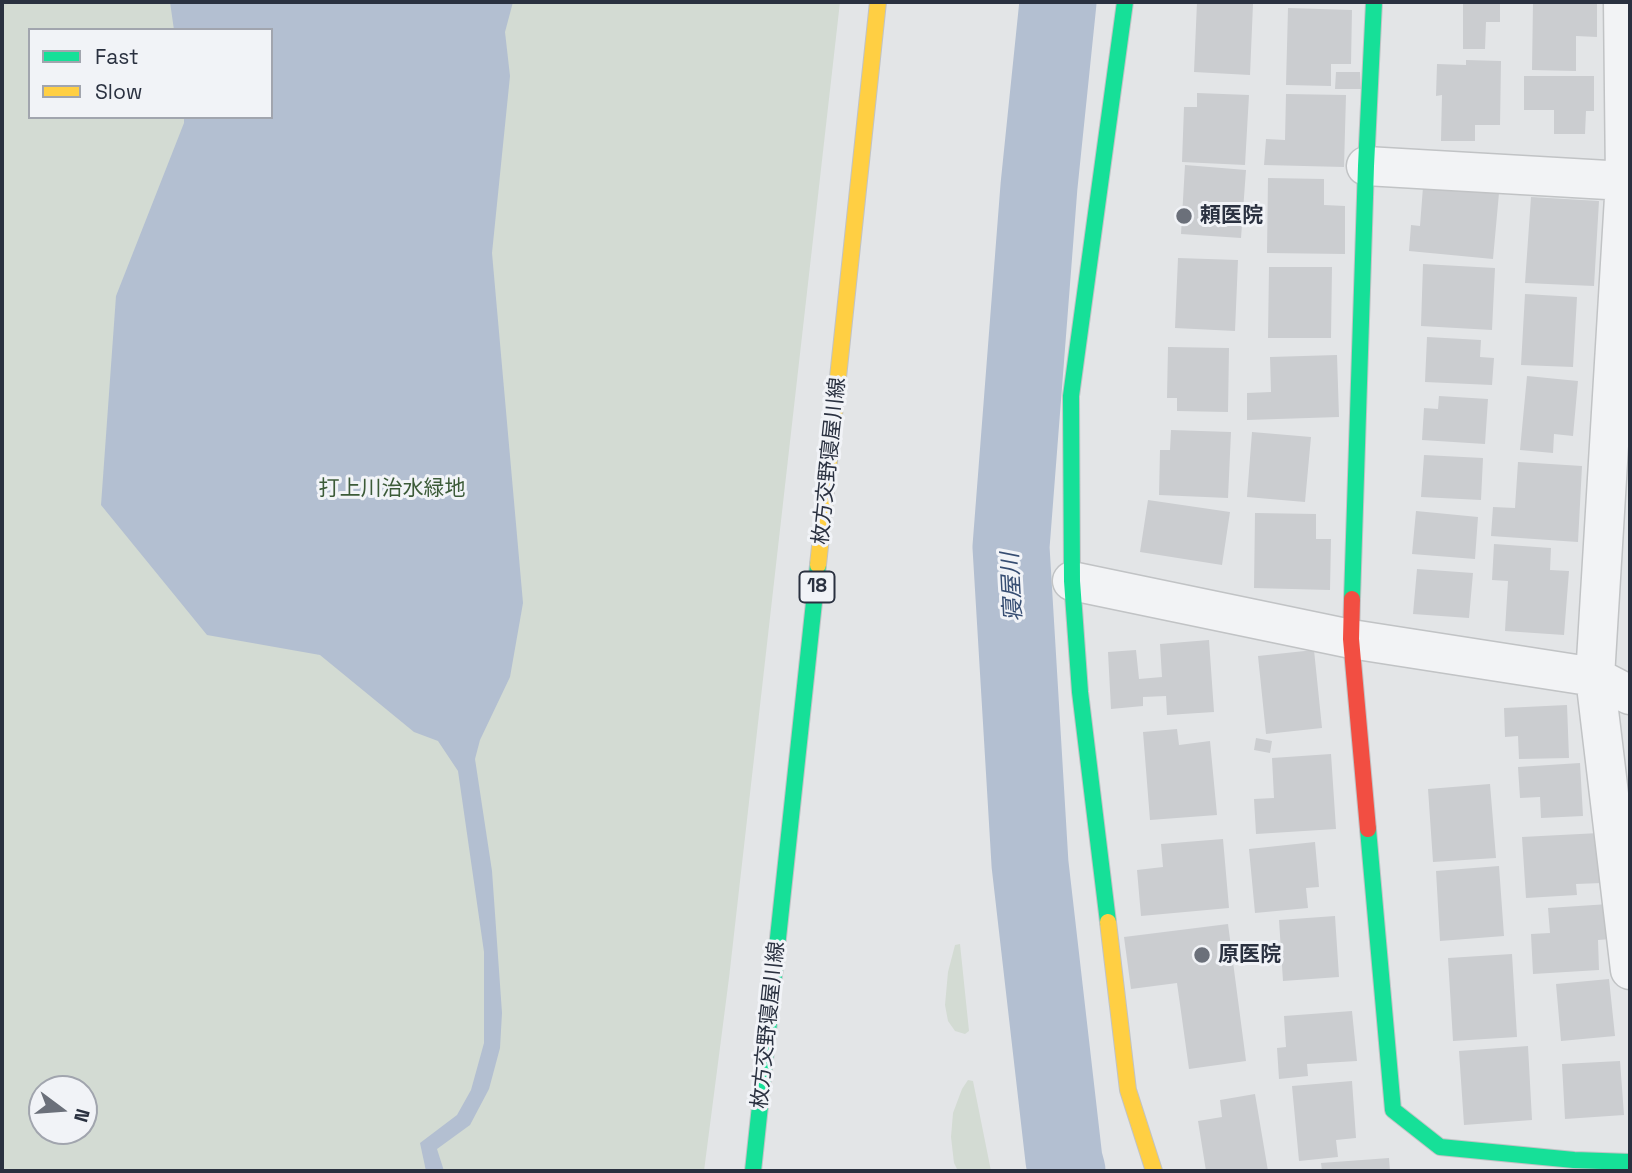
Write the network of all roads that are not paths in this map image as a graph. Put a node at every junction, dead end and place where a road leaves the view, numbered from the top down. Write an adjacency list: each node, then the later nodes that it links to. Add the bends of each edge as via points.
1 (878, 2): 13 (street, 枚方交野寝屋川線 / 18)
2 (1125, 2): 7 (street, via 1071,396)
3 (1374, 2): 5 (street)
4 (1623, 2): 6 (street)
5 (1366, 166): 6 (street); 8 (street)
6 (1628, 183): 9 (street)
7 (1072, 581): 8 (street); 14 (street, via 1080,692 1128,1090)
8 (1351, 639): 9 (street); 12 (street, via 1392,1110 1440,1147)
9 (1595, 677): 10 (street); 11 (street)
10 (1630, 695)
11 (1630, 970)
12 (1630, 1163)
13 (754, 1171)
14 (1154, 1171)

